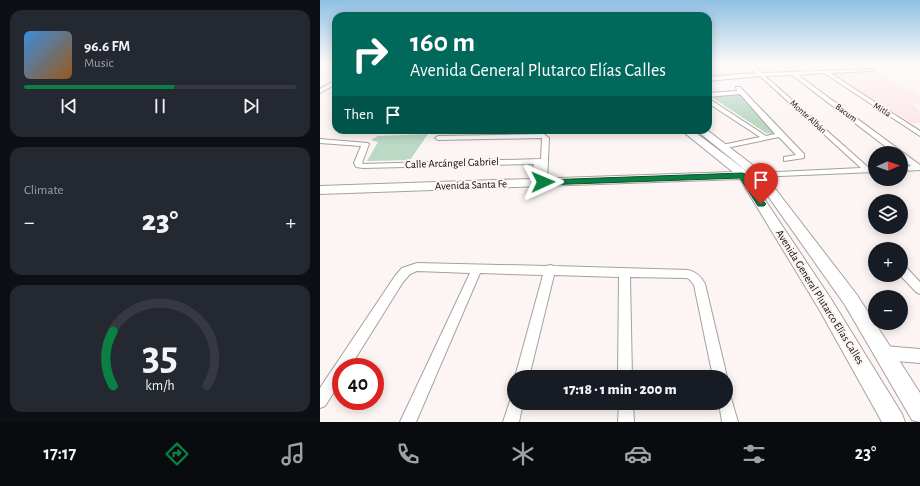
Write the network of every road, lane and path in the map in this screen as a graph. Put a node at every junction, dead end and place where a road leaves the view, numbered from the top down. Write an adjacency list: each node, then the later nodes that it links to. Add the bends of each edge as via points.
1 (332, 84): 5 (street)
2 (771, 84): 20 (street, Monte Albán)
3 (806, 84): 15 (street, Bacum)
4 (843, 84): 10 (street, Mitla)
5 (320, 91)
6 (712, 94): 11 (street, via 739,90)
7 (712, 103): 13 (street)
8 (691, 134): 25 (street, Avenida General Plutarco Elías Calles)
9 (706, 134): 16 (street, Avenida General Plutarco Elías Calles)
10 (920, 134)
11 (780, 135): 13 (street); 17 (street, via 801,156)
12 (438, 138): 19 (street, via 544,136 546,138)
13 (765, 138): 16 (street)
14 (320, 141): 19 (street, Calle Arcángel Gabriel, via 365,144 359,165)
15 (889, 146)
16 (725, 148): 24 (street, Avenida General Plutarco Elías Calles)
17 (787, 159)
18 (908, 160): 21 (street, Bacum)
19 (541, 161): 26 (street)
20 (868, 167)
21 (919, 168): 22 (street)
22 (908, 169)
23 (868, 170): 24 (street)
24 (759, 175): 25 (street, Avenida Santa Fe); 28 (street, Avenida General Plutarco Elías Calles)
25 (742, 176): 26 (street, Avenida Santa Fe); 29 (street, Avenida General Plutarco Elías Calles)
26 (538, 183): 27 (street, Avenida Santa Fe)
27 (320, 190)
28 (806, 237): 29 (street); 35 (street, Avenida General Plutarco Elías Calles)
29 (785, 239): 51 (street, Avenida General Plutarco Elías Calles)
30 (477, 268): 31 (street); 37 (street, via 417,267 406,271); 47 (street)
31 (550, 269): 32 (street); 38 (street)
32 (624, 272): 39 (street); 40 (street, via 688,274 694,278 699,284)
33 (908, 276): 34 (street)
34 (920, 289)
35 (884, 353): 36 (street); 46 (street, Avenida General Plutarco Elías Calles)
36 (920, 356)
37 (348, 358)
38 (524, 370)
39 (625, 370)
40 (718, 370)
41 (332, 382): 42 (street)
42 (320, 401)
43 (514, 410): 48 (street)
44 (626, 410): 49 (street)
45 (727, 410): 50 (street)
46 (920, 412)
47 (408, 422)
48 (511, 422)
49 (626, 422)
50 (730, 422)
51 (894, 422)

